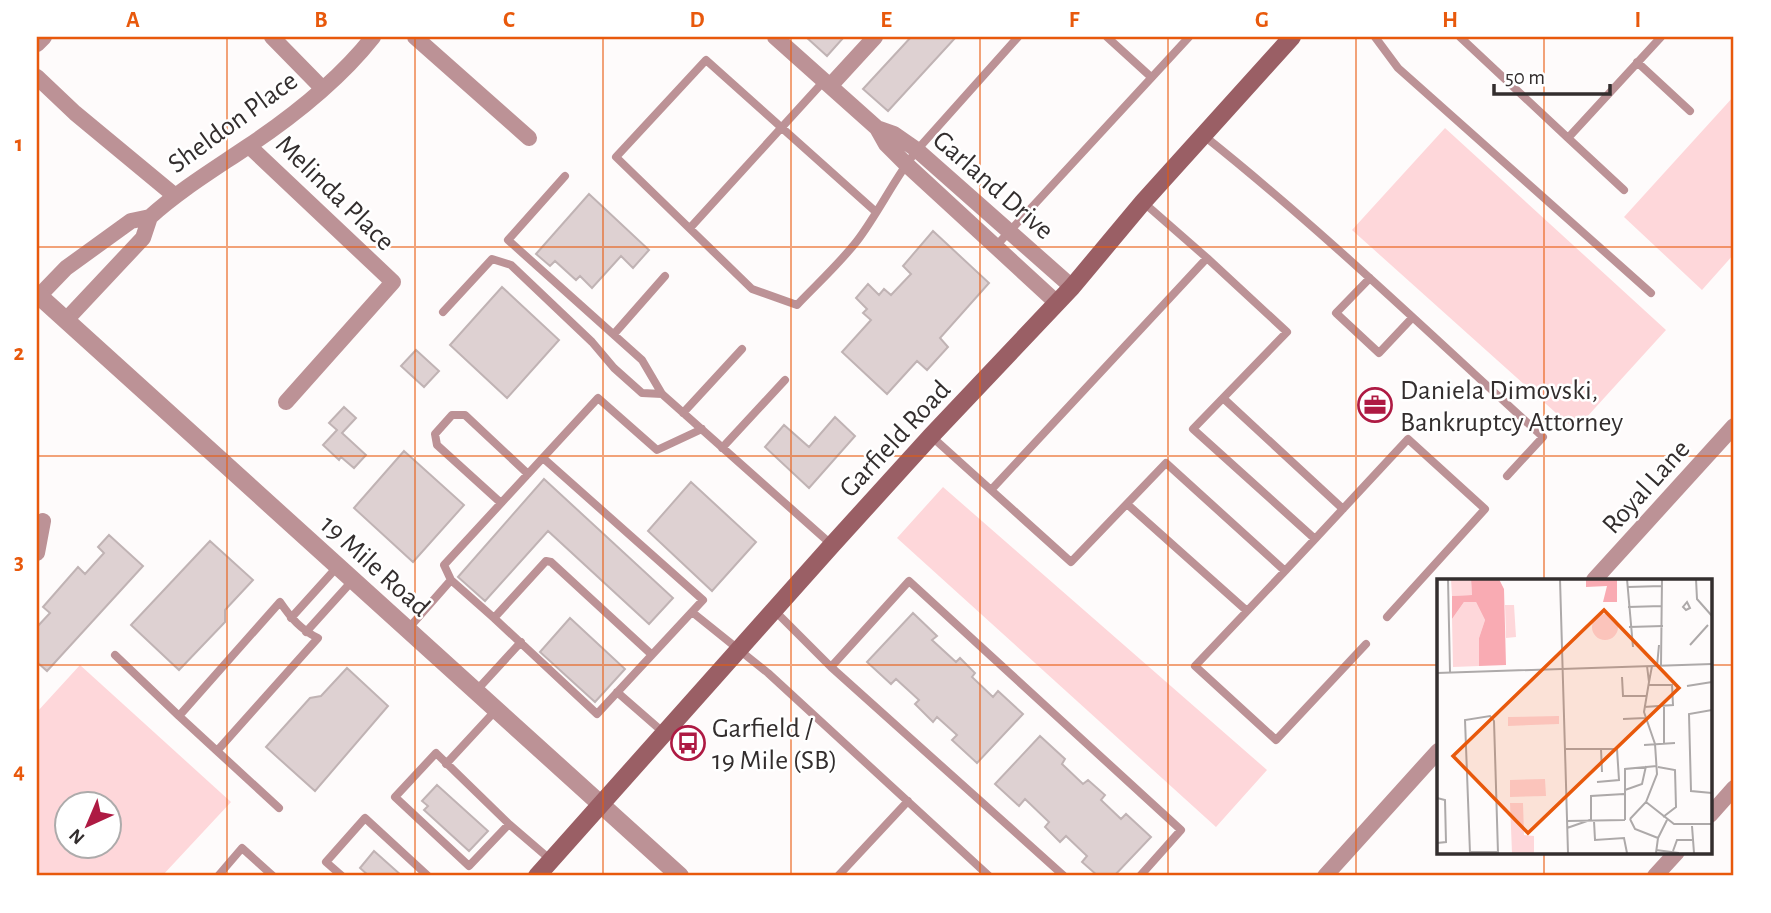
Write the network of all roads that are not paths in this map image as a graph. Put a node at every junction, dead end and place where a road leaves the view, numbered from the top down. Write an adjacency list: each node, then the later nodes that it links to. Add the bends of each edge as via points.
1 (44, 37): 14 (street)
2 (272, 37): 19 (street)
3 (373, 37): 19 (street, Sheldon Place)
4 (415, 37): 24 (street)
5 (775, 37): 18 (street, Garland Drive)
6 (875, 37): 18 (street)
7 (1018, 37): 27 (lane)
8 (1107, 37): 17 (lane)
9 (1189, 37): 17 (lane)
10 (1292, 37): 23 (main road, Garfield Road)
11 (1375, 37): 42 (lane, via 1398,68)
12 (1460, 37): 25 (lane)
13 (1661, 37): 15 (lane)
14 (37, 44)
15 (1637, 62): 20 (lane); 25 (lane)
16 (37, 76): 31 (street)
17 (1151, 77): 36 (lane)
18 (827, 83): 21 (lane); 22 (street, Garland Drive)
19 (323, 89): 26 (street, Sheldon Place)
20 (1690, 111)
21 (782, 128): 33 (lane); 35 (lane); 35 (lane, via 706,60 616,157)
22 (877, 128): 27 (street, Garland Drive); 28 (street, Garland Drive)
23 (1203, 135): 32 (main road, Garfield Road); 40 (lane)
24 (529, 138)
25 (1568, 138): 30 (lane)
26 (249, 146): 31 (street, Sheldon Place); 53 (street, Melinda Place, via 393,282)
27 (917, 150): 28 (lane); 36 (street, Garland Drive)
28 (906, 164): 33 (lane); 37 (street, Garland Drive)
29 (565, 176): 48 (lane, via 508,240)
30 (1624, 190)
31 (174, 195): 34 (street, Sheldon Place)
32 (1143, 202): 38 (lane); 41 (main road, Garfield Road)
33 (876, 212): 35 (lane, via 856,242 797,304 752,289)
34 (150, 217): 43 (street, Sheldon Place, via 131,221 66,268); 47 (street, Sheldon Place, via 143,238)
35 (690, 228)
36 (1009, 231): 37 (lane); 41 (street, Garland Drive)
37 (996, 246): 44 (street, Garland Drive)
38 (1207, 258): 52 (lane, via 1286,332); 62 (lane)
39 (665, 276): 48 (lane)
40 (1370, 278): 46 (lane); 46 (lane, via 1336,313 1370,345 1379,353)
41 (1072, 287): 44 (main road, Garfield Road)
42 (1651, 293)
43 (38, 295): 47 (street, 19 Mile Road)
44 (1057, 303): 57 (main road, Garfield Road)
45 (443, 312): 51 (lane, via 492,259 511,265 642,393)
46 (1412, 317): 61 (lane, via 1543,437)
47 (66, 320): 70 (street, 19 Mile Road)
48 (614, 334): 51 (lane, via 642,360)
49 (743, 349): 54 (lane)
50 (785, 380): 58 (lane)
51 (662, 394): 54 (lane)
52 (1223, 398): 65 (lane); 67 (lane, via 1193,429)
53 (286, 402)
54 (683, 413): 56 (lane)
55 (1734, 426): 72 (street, Royal Lane)
56 (702, 429): 58 (lane); 59 (lane, via 657,450 598,398)
57 (931, 436): 62 (lane); 68 (main road, Garfield Road)
58 (722, 448): 68 (lane)
59 (543, 458): 60 (lane); 77 (lane, via 703,600)
60 (528, 474): 63 (lane); 63 (lane, via 465,415 452,415 435,434 437,445)
61 (1507, 476)
62 (991, 490): 64 (lane, via 1071,562)
63 (501, 503): 74 (lane, via 444,565)
64 (1127, 504): 71 (lane, via 1166,463); 76 (lane)
65 (1343, 509): 67 (lane); 78 (lane, via 1408,439 1485,509)
66 (43, 522): 69 (street)
67 (1315, 539): 71 (lane)
68 (832, 545): 75 (main road, Garfield Road)
69 (37, 553)
70 (338, 566): 73 (street, 19 Mile Road); 79 (lane)
71 (1285, 570): 76 (lane)
72 (1595, 579)
73 (354, 580): 81 (street, 19 Mile Road); 82 (lane)
74 (451, 580): 80 (lane); 81 (lane)
75 (773, 609): 85 (main road, Garfield Road); 88 (lane)
76 (1247, 611): 84 (lane, via 1195,666 1276,740)
77 (692, 612): 85 (lane); 86 (lane)
78 (1387, 617)
79 (291, 618): 82 (lane); 92 (lane, via 280,602)
80 (494, 618): 83 (lane); 86 (lane, via 546,561 551,562)
81 (408, 629): 89 (street, 19 Mile Road)
82 (306, 632): 94 (lane, via 318,638)
83 (521, 642): 89 (lane); 90 (lane, via 597,714)
84 (1366, 643)
85 (737, 650): 93 (main road, Garfield Road); 98 (lane)
86 (651, 654): 90 (lane)
87 (115, 656): 92 (lane)
88 (831, 667): 113 (lane); 114 (lane, via 909,581 1181,830)
89 (476, 691): 91 (street, 19 Mile Road)
90 (617, 692): 93 (lane)
91 (496, 710): 96 (lane); 99 (street, 19 Mile Road)
92 (179, 716): 94 (lane)
93 (664, 733): 99 (main road, Garfield Road)
94 (217, 751): 100 (lane)
95 (1437, 752): 115 (street)
96 (446, 764): 102 (lane); 102 (lane, via 436,753 395,797 469,866)
97 (1734, 788): 101 (street)
98 (908, 801): 111 (lane); 112 (lane)
99 (601, 805): 104 (main road, Garfield Road); 110 (street, 19 Mile Road)
100 (279, 808)
101 (1712, 813)
102 (509, 824): 104 (lane)
103 (1676, 853): 116 (street)
104 (552, 861): 109 (main road, Garfield Road)
105 (218, 876): 106 (lane, via 242,848)
106 (273, 876)
107 (342, 876): 108 (lane, via 326,862 365,818)
108 (428, 876)
109 (537, 876)
110 (680, 876)
111 (838, 876)
112 (989, 876)
113 (1063, 876)
114 (1140, 876)
115 (1325, 876)
116 (1655, 876)

